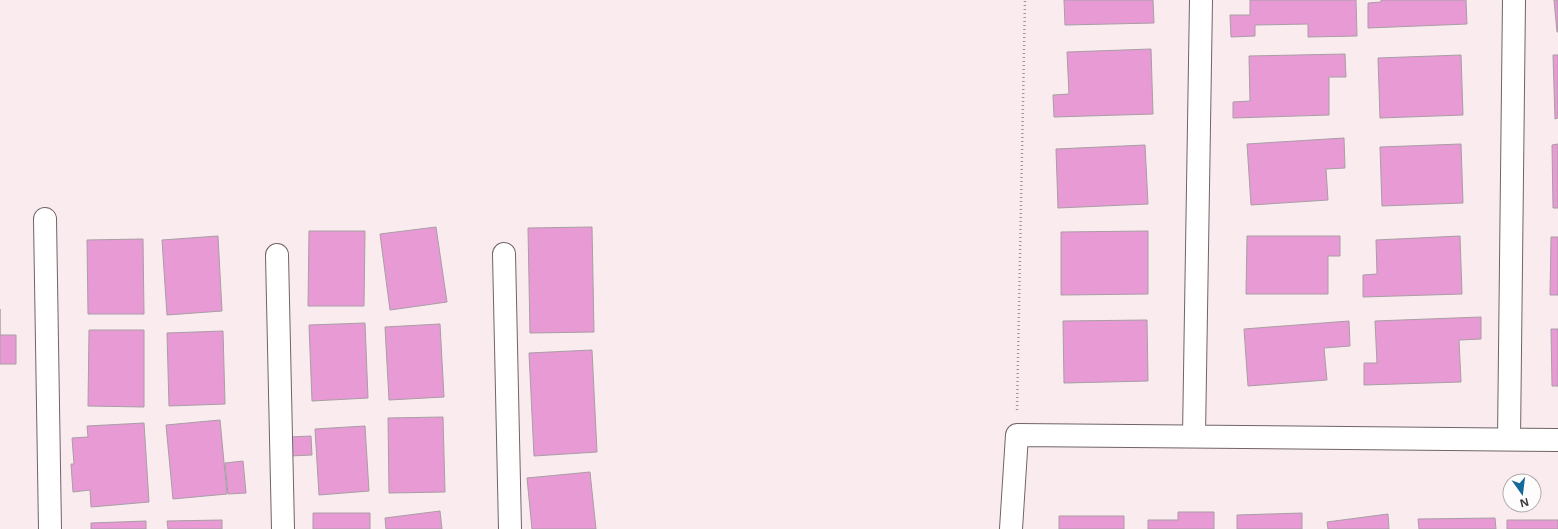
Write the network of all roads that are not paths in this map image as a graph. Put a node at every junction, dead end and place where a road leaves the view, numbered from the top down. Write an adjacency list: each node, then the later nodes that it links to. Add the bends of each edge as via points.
1 (1201, 0): 6 (street)
2 (1514, 0): 7 (street)
3 (45, 219): 9 (street)
4 (504, 254): 11 (street)
5 (277, 255): 10 (street)
6 (1194, 436): 7 (street); 12 (street, via 1017,435)
7 (1508, 439): 8 (street)
8 (1558, 440)
9 (50, 529)
10 (283, 529)
11 (510, 529)
12 (1011, 529)

